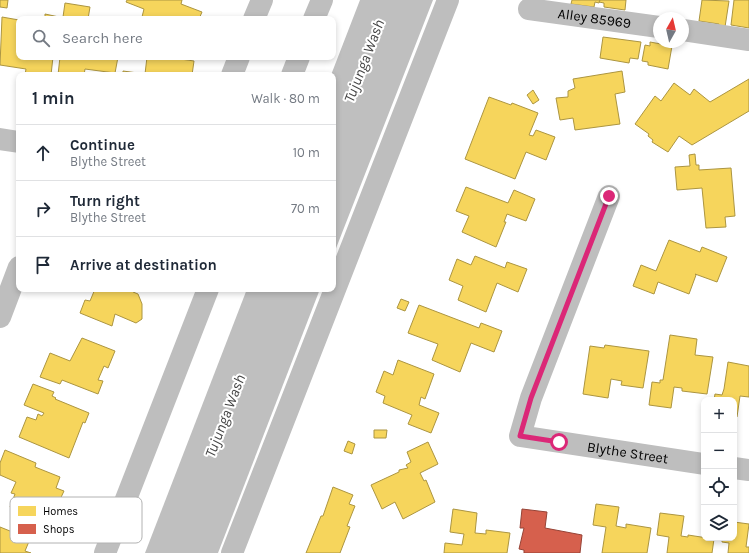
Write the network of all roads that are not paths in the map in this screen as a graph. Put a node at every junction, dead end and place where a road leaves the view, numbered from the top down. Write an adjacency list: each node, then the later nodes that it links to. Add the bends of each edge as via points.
1 (262, 0): 5 (street)
2 (322, 0): 6 (street)
3 (448, 0): 18 (street)
4 (529, 8): 7 (street, Alley 85969)
5 (255, 16)
6 (315, 16)
7 (653, 26)
8 (689, 31): 9 (street)
9 (749, 40)
10 (239, 60): 12 (street)
11 (299, 60): 13 (street)
12 (233, 72)
13 (293, 72)
14 (0, 139): 15 (street)
15 (16, 142)
16 (609, 196): 22 (street, Blythe Street, via 531,398 520,436)
17 (16, 275): 21 (street)
18 (336, 287)
19 (207, 292): 25 (street)
20 (334, 292): 28 (street)
21 (0, 316)
22 (701, 464)
23 (737, 468): 24 (street)
24 (749, 470)
25 (127, 497)
26 (109, 543): 27 (street)
27 (105, 553)
28 (232, 553)

